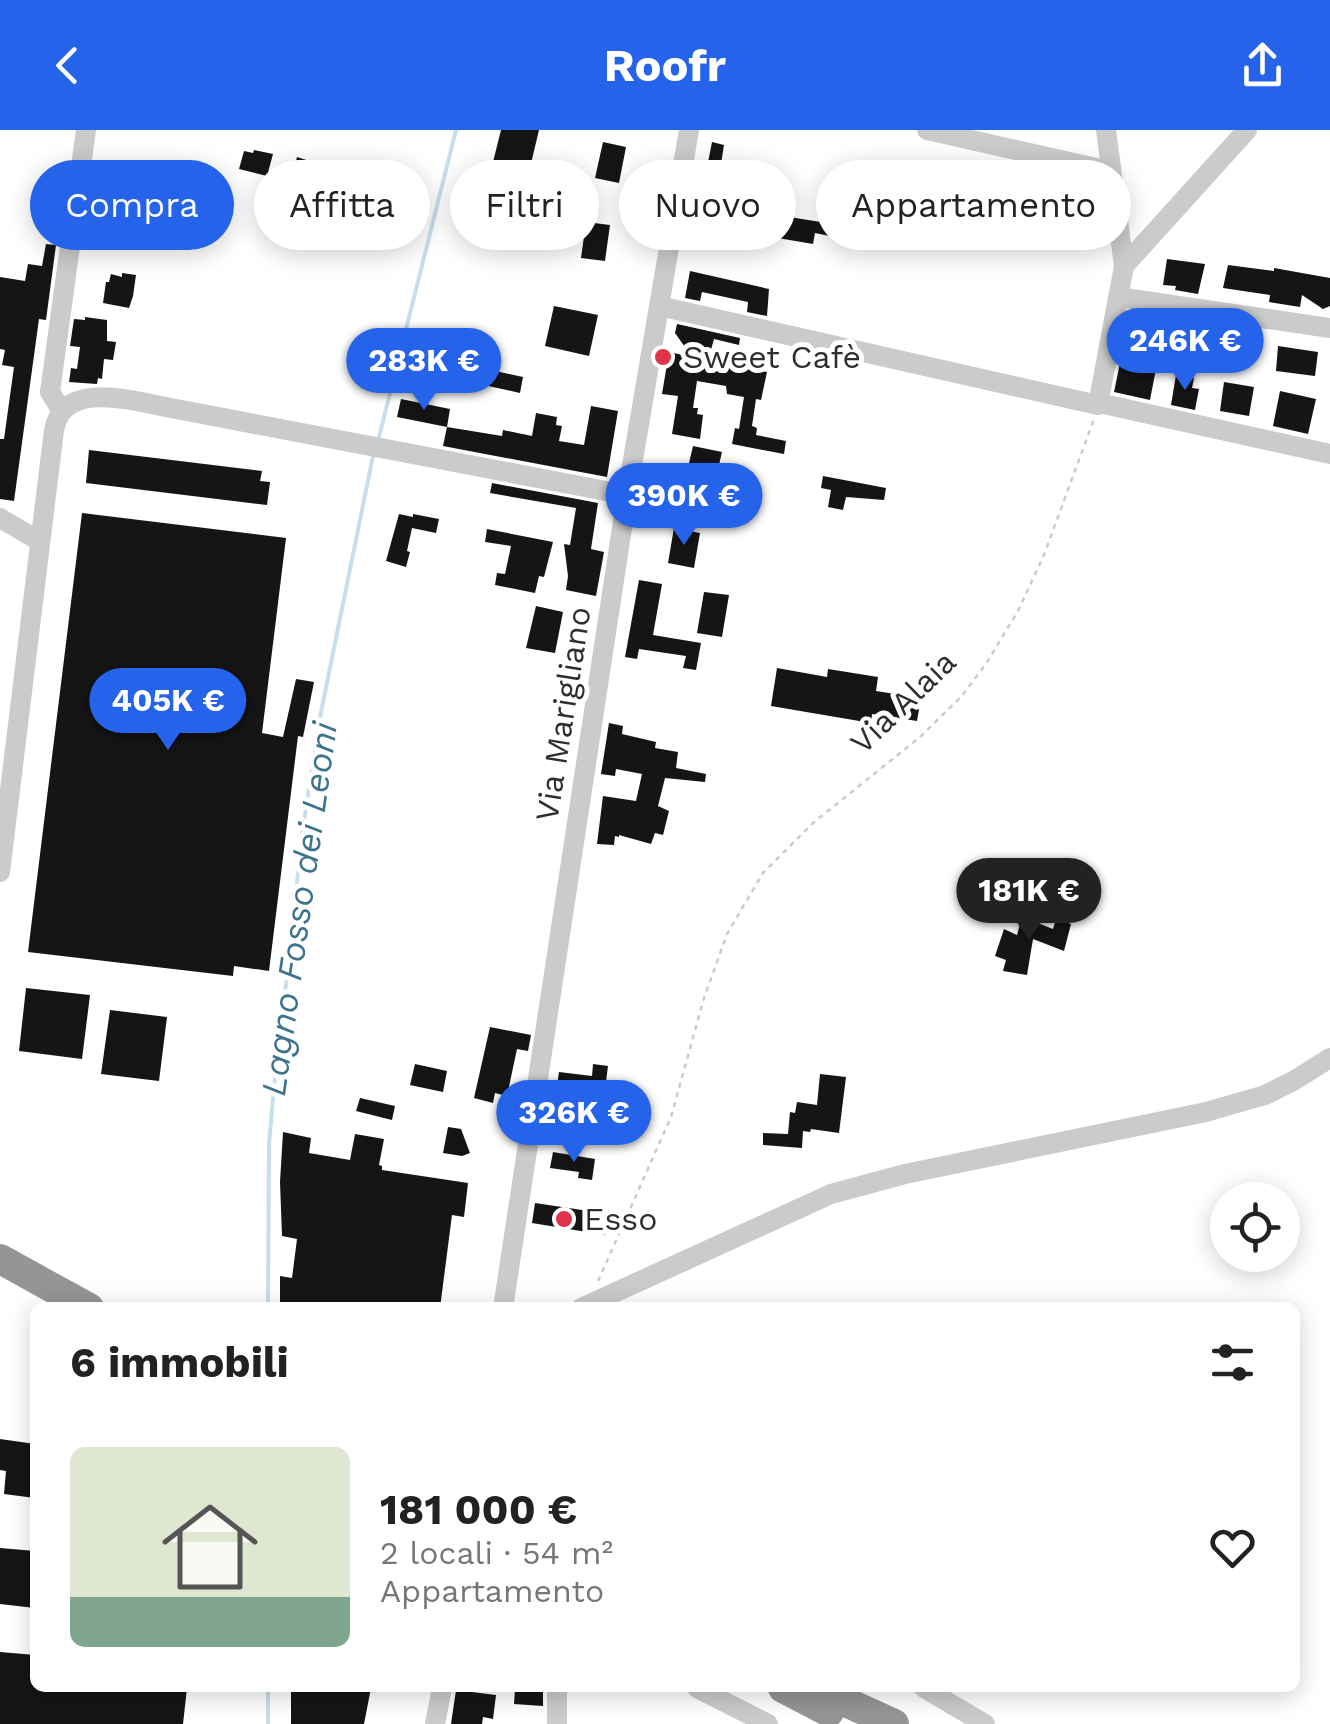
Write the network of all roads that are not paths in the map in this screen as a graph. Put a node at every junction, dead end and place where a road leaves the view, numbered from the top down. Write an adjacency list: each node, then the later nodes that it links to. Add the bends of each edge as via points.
1 (86, 130): 12 (street, via 50,392)
2 (689, 130): 9 (street, Via Marigliano)
3 (928, 130): 6 (street)
4 (1106, 130): 7 (street)
5 (1248, 130): 7 (street)
6 (1065, 160)
7 (1124, 266): 8 (street)
8 (1118, 296): 10 (street); 11 (street)
9 (659, 306): 11 (street); 14 (street, Via Marigliano)
10 (1330, 328)
11 (1098, 404): 13 (street)
12 (62, 410): 14 (street, via 80,399 116,399); 16 (street)
13 (1330, 454)
14 (627, 495): 21 (street, Via Marigliano)
15 (0, 518): 16 (street)
16 (38, 541): 17 (street)
17 (0, 872)
18 (1330, 1058): 22 (street, via 1265,1095 1206,1112 831,1194)
19 (0, 1259): 20 (highway)
20 (78, 1302)
21 (504, 1302)
22 (594, 1302)
23 (441, 1692): 29 (street)
24 (557, 1692): 30 (street)
25 (705, 1692): 31 (street)
26 (792, 1692): 32 (highway)
27 (824, 1692): 33 (highway)
28 (931, 1692): 34 (street)
29 (435, 1724)
30 (557, 1724)
31 (768, 1724)
32 (852, 1724)
33 (894, 1724)
34 (985, 1724)

